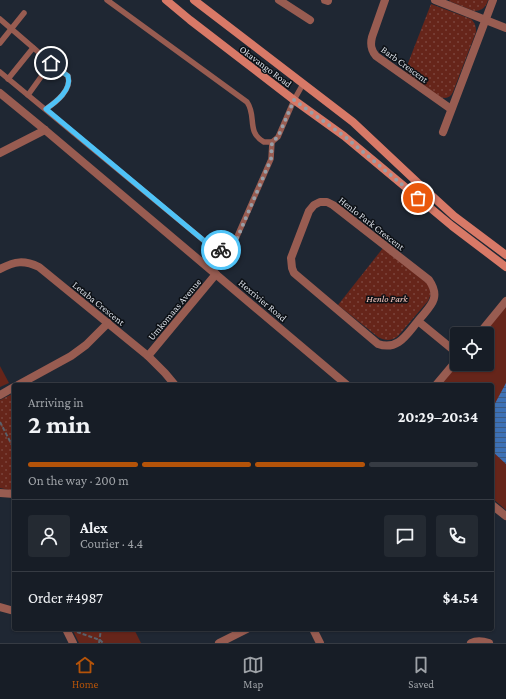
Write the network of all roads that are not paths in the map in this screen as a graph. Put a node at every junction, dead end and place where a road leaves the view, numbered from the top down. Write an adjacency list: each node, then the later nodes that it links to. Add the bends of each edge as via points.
1 (107, 0): 27 (lane, via 247,102 257,137 264,142)
2 (166, 0): 22 (main road, Okavango Road)
3 (194, 0): 19 (main road, Okavango Road)
4 (280, 0): 10 (street)
5 (385, 0): 24 (street, Barb Crescent, via 372,37 372,52)
6 (435, 0): 11 (street)
7 (493, 0): 11 (street)
8 (24, 13): 13 (lane)
9 (0, 19): 13 (lane)
10 (310, 20)
11 (485, 20): 12 (street); 24 (street)
12 (506, 28)
13 (12, 29): 14 (lane); 15 (lane)
14 (0, 43)
15 (33, 48): 16 (lane); 18 (lane)
16 (51, 63): 21 (lane); 23 (lane, via 68,76 69,83 54,103)
17 (0, 72): 18 (lane)
18 (8, 79): 21 (lane)
19 (303, 84): 22 (lane); 29 (main road, Okavango Road, via 353,122 454,216)
20 (0, 92): 25 (street, Hexrivier Road)
21 (28, 95): 23 (lane)
22 (294, 100): 27 (lane, via 278,137); 30 (main road, Okavango Road, via 344,136 452,226)
23 (46, 109): 27 (lane, via 214,249 228,249 236,241 271,159)
24 (451, 109): 26 (street)
25 (45, 130): 28 (street); 32 (street, Hexrivier Road)
26 (443, 132)
27 (272, 142)
28 (0, 152)
29 (506, 255)
30 (506, 266)
31 (0, 269): 35 (street, Letaba Crescent, via 17,262 39,267)
32 (216, 274): 38 (street, Umkomaas Avenue); 42 (street, Hexrivier Road)
33 (506, 301): 36 (street)
34 (418, 321): 34 (street, Henlo Park Crescent, via 435,297 429,280 333,204 320,202 314,205 309,211 291,258 294,273 378,344 395,344); 37 (street)
35 (108, 323): 38 (street, Letaba Crescent); 40 (street, via 86,345)
36 (485, 327)
37 (450, 347)
38 (148, 356): 41 (street, Letaba Crescent)
39 (450, 368): 43 (street)
40 (22, 383)
41 (174, 383)
42 (345, 383)
43 (438, 383)
44 (12, 388): 45 (street)
45 (0, 395)
46 (0, 492): 47 (street)
47 (12, 494)
48 (494, 507): 49 (street)
49 (506, 516)
50 (0, 607): 51 (street)
51 (12, 610)
52 (67, 631): 55 (street)
53 (243, 631): 56 (street)
54 (314, 631): 57 (street)
55 (73, 643)
56 (219, 643)
57 (320, 643)
58 (471, 643): 59 (street)
59 (489, 643)

